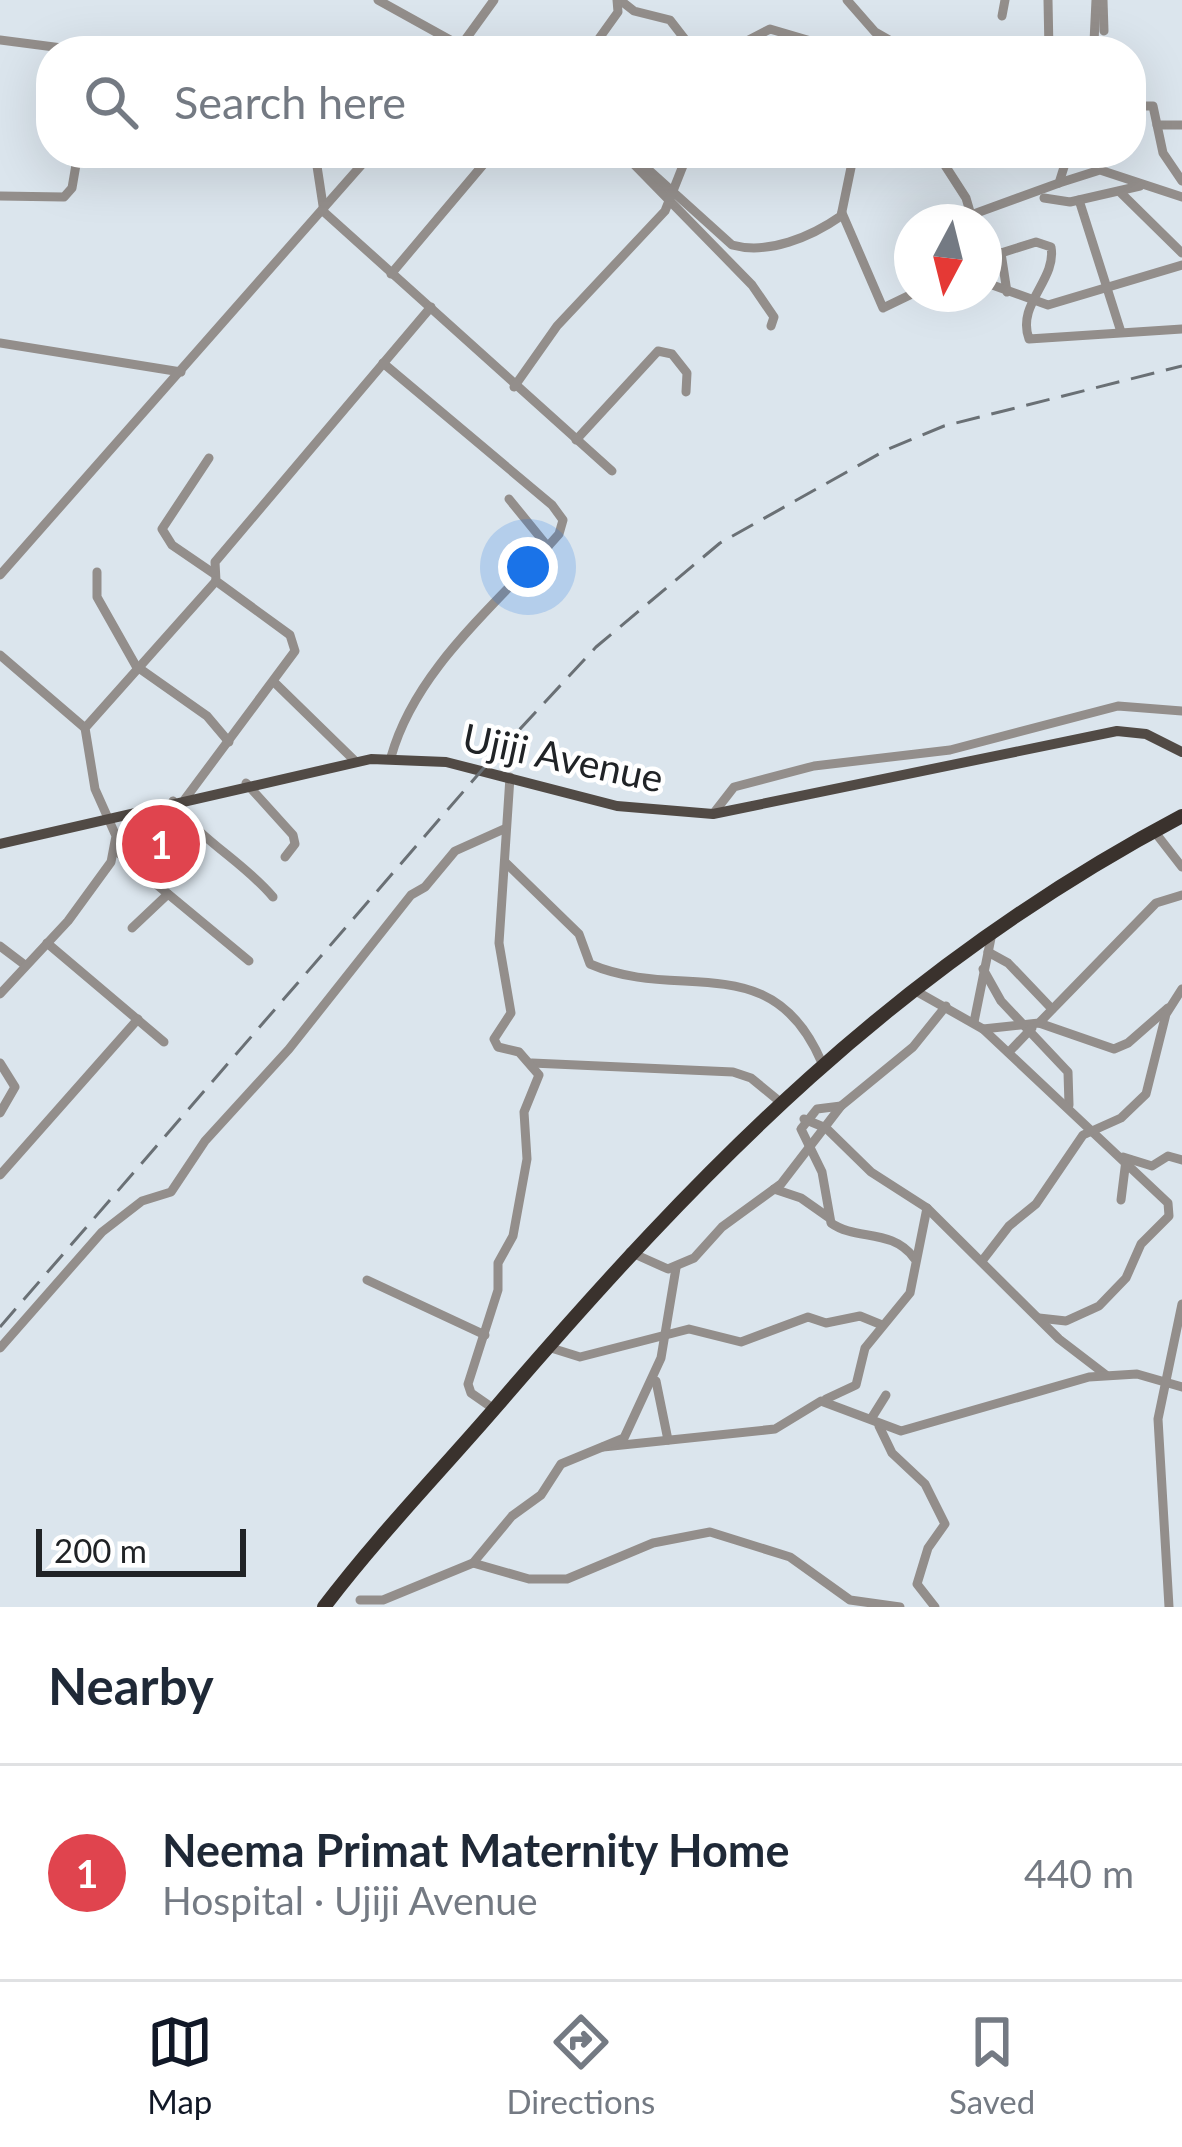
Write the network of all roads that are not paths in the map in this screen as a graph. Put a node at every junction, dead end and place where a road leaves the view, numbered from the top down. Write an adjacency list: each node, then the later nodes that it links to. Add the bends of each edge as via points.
1 (378, 0): 10 (street)
2 (494, 0): 11 (street)
3 (619, 0): 12 (street); 13 (street, via 670,20)
4 (847, 0): 16 (street)
5 (1005, 0): 8 (street)
6 (1048, 0): 17 (street)
7 (1099, 0): 9 (street); 18 (street)
8 (1002, 16)
9 (1104, 31)
10 (438, 36)
11 (468, 36)
12 (603, 36)
13 (682, 36)
14 (756, 36): 15 (street, via 769,29)
15 (793, 36)
16 (882, 36)
17 (1049, 36)
18 (1095, 36)
19 (0, 40): 20 (street)
20 (36, 45)
21 (1146, 106): 22 (street)
22 (1157, 124): 23 (street); 33 (street)
23 (1182, 125)
24 (75, 168): 38 (street, via 64,196)
25 (317, 168): 44 (street)
26 (360, 168): 44 (street)
27 (480, 168): 50 (street)
28 (644, 168): 37 (street)
29 (683, 168): 37 (street)
30 (851, 168): 45 (street)
31 (946, 168): 42 (street)
32 (1064, 168): 34 (street)
33 (1182, 182)
34 (1059, 183): 35 (street, via 1101,170); 43 (street)
35 (1140, 185): 36 (street); 39 (street)
36 (1120, 193): 41 (street); 47 (street)
37 (675, 195): 45 (street, via 738,247 768,248); 57 (street, via 752,285 774,317); 63 (street, via 557,326)
38 (0, 196)
39 (1182, 197)
40 (1044, 198): 41 (street)
41 (1078, 200): 51 (street)
42 (965, 204)
43 (1002, 206)
44 (324, 212): 50 (street); 62 (street, via 304,225)
45 (842, 213): 56 (street, via 883,308)
46 (1002, 253): 54 (street, via 1036,242 1052,248)
47 (1182, 254)
48 (1002, 261): 53 (street)
49 (1182, 265): 51 (street)
50 (391, 274): 55 (street)
51 (1109, 287): 54 (street, via 1054,304); 59 (street)
52 (1002, 290): 53 (street)
53 (1006, 292): 54 (street)
54 (1031, 300): 59 (street, via 1029,339)
55 (431, 307): 61 (street); 63 (street)
56 (894, 307)
57 (771, 326)
58 (1182, 329): 59 (street)
59 (1121, 332)
60 (0, 343): 62 (street)
61 (383, 363): 69 (street, via 560,512 563,526); 72 (street, via 247,520 215,562)
62 (182, 372): 71 (street)
63 (514, 387): 65 (street)
64 (686, 392): 65 (street, via 687,373 672,354 658,352)
65 (576, 440): 67 (street)
66 (209, 458): 72 (street, via 162,530)
67 (612, 471)
68 (509, 499): 69 (street)
69 (548, 547): 80 (street, via 425,684)
70 (97, 572): 74 (street, via 97,597)
71 (0, 575)
72 (214, 577): 74 (street); 75 (street, via 290,635 292,660)
73 (0, 655): 77 (street)
74 (136, 666): 77 (street); 78 (street)
75 (274, 682): 78 (street); 81 (street)
76 (1182, 711): 85 (street, via 1118,706 950,750 814,766 734,788)
77 (86, 728): 87 (street, via 95,789)
78 (230, 742): 84 (street)
79 (1182, 752): 85 (main road, Ujiji Avenue, via 1117,730)
80 (391, 758): 81 (main road, Ujiji Avenue); 82 (main road, Ujiji Avenue)
81 (355, 761): 83 (main road, Ujiji Avenue)
82 (510, 777): 85 (main road, Ujiji Avenue, via 638,810); 88 (street)
83 (246, 783): 84 (main road, Ujiji Avenue); 92 (street, via 293,835)
84 (179, 800): 87 (main road, Ujiji Avenue); 97 (street, via 194,827)
85 (713, 814)
86 (1182, 816): 89 (highway)
87 (110, 818): 90 (main road, Ujiji Avenue); 91 (street)
88 (504, 829): 93 (street); 150 (street, via 454,851 411,895 170,1192 142,1201 102,1232)
89 (1154, 831): 94 (street); 99 (highway)
90 (0, 844)
91 (115, 850): 95 (street); 100 (street, via 96,887)
92 (285, 857)
93 (506, 863): 120 (street, via 579,934 590,964 630,980 758,990 792,1015); 122 (street, via 499,943 511,1013 494,1039)
94 (1182, 866)
95 (168, 894): 98 (street); 103 (street)
96 (1182, 895): 111 (street, via 1156,903)
97 (273, 897)
98 (132, 928)
99 (992, 931): 102 (street); 107 (highway)
100 (47, 943): 104 (street); 113 (street)
101 (0, 946): 104 (street)
102 (988, 952): 105 (street); 111 (street)
103 (249, 961)
104 (25, 964): 108 (street)
105 (983, 969): 112 (street); 115 (street)
106 (1182, 988): 110 (street)
107 (913, 989): 109 (street); 120 (highway)
108 (0, 994)
109 (946, 1006): 115 (street); 125 (street, via 913,1047)
110 (1169, 1007): 116 (street); 118 (street)
111 (1052, 1009): 114 (street)
112 (1018, 1017): 114 (street); 115 (street)
113 (138, 1018): 117 (street); 133 (street)
114 (1033, 1025): 115 (street); 118 (street, via 1101,1048); 119 (street); 124 (street, via 1068,1072)
115 (982, 1026): 119 (street)
116 (1162, 1030): 118 (street); 128 (street, via 1146,1094 1121,1118)
117 (164, 1042)
118 (1129, 1043)
119 (1009, 1052): 124 (street)
120 (821, 1063): 123 (highway)
121 (0, 1064): 126 (street, via 15,1087)
122 (532, 1064): 123 (street, via 733,1072); 147 (street, via 539,1076 524,1112 525,1170)
123 (779, 1101): 140 (highway)
124 (1069, 1105): 128 (street)
125 (841, 1106): 127 (street); 129 (street)
126 (0, 1112)
127 (804, 1119): 129 (street); 130 (street)
128 (1093, 1127): 131 (street); 141 (street)
129 (826, 1128): 130 (street); 136 (street, via 871,1172)
130 (808, 1148): 134 (street); 137 (street, via 822,1172)
131 (1125, 1159): 132 (street, via 1152,1166 1168,1156); 135 (street); 145 (street, via 1168,1203 1169,1216 1099,1306 1066,1321)
132 (1182, 1160)
133 (0, 1175)
134 (775, 1190): 137 (street); 142 (street)
135 (1121, 1200)
136 (927, 1208): 138 (street); 139 (street)
137 (829, 1218): 139 (street, via 835,1227 878,1233)
138 (947, 1228): 139 (street); 141 (street)
139 (912, 1250): 146 (street, via 909,1297)
140 (630, 1252): 142 (street, via 657,1268); 149 (highway)
141 (982, 1262): 145 (street)
142 (676, 1268): 148 (street)
143 (367, 1280): 147 (street)
144 (1182, 1304): 153 (street)
145 (1039, 1318): 151 (street)
146 (882, 1325): 148 (street, via 860,1316 808,1317 741,1342 698,1329); 156 (street, via 865,1348 856,1385)
147 (485, 1335): 157 (street, via 468,1384)
148 (667, 1337): 149 (street, via 580,1357); 152 (street)
149 (548, 1347): 157 (highway)
150 (0, 1348)
151 (1106, 1375): 153 (street); 158 (street, via 909,1430)
152 (655, 1377): 159 (street); 160 (street, via 630,1430)
153 (1165, 1383): 154 (street); 167 (street, via 1157,1418)
154 (1182, 1388)
155 (886, 1395): 158 (street)
156 (821, 1401): 158 (street); 159 (street, via 775,1430)
157 (494, 1409): 162 (highway)
158 (875, 1422): 166 (street, via 892,1453 925,1484 945,1524 917,1585)
159 (668, 1440): 160 (street)
160 (603, 1447): 161 (street, via 561,1464 542,1495 512,1516)
161 (473, 1563): 163 (street); 165 (street, via 529,1579 567,1579 653,1543 710,1532 790,1557 850,1600)
162 (341, 1584): 163 (street); 164 (highway)
163 (361, 1604)
164 (324, 1607)
165 (900, 1607)
166 (934, 1607)
167 (1169, 1607)

